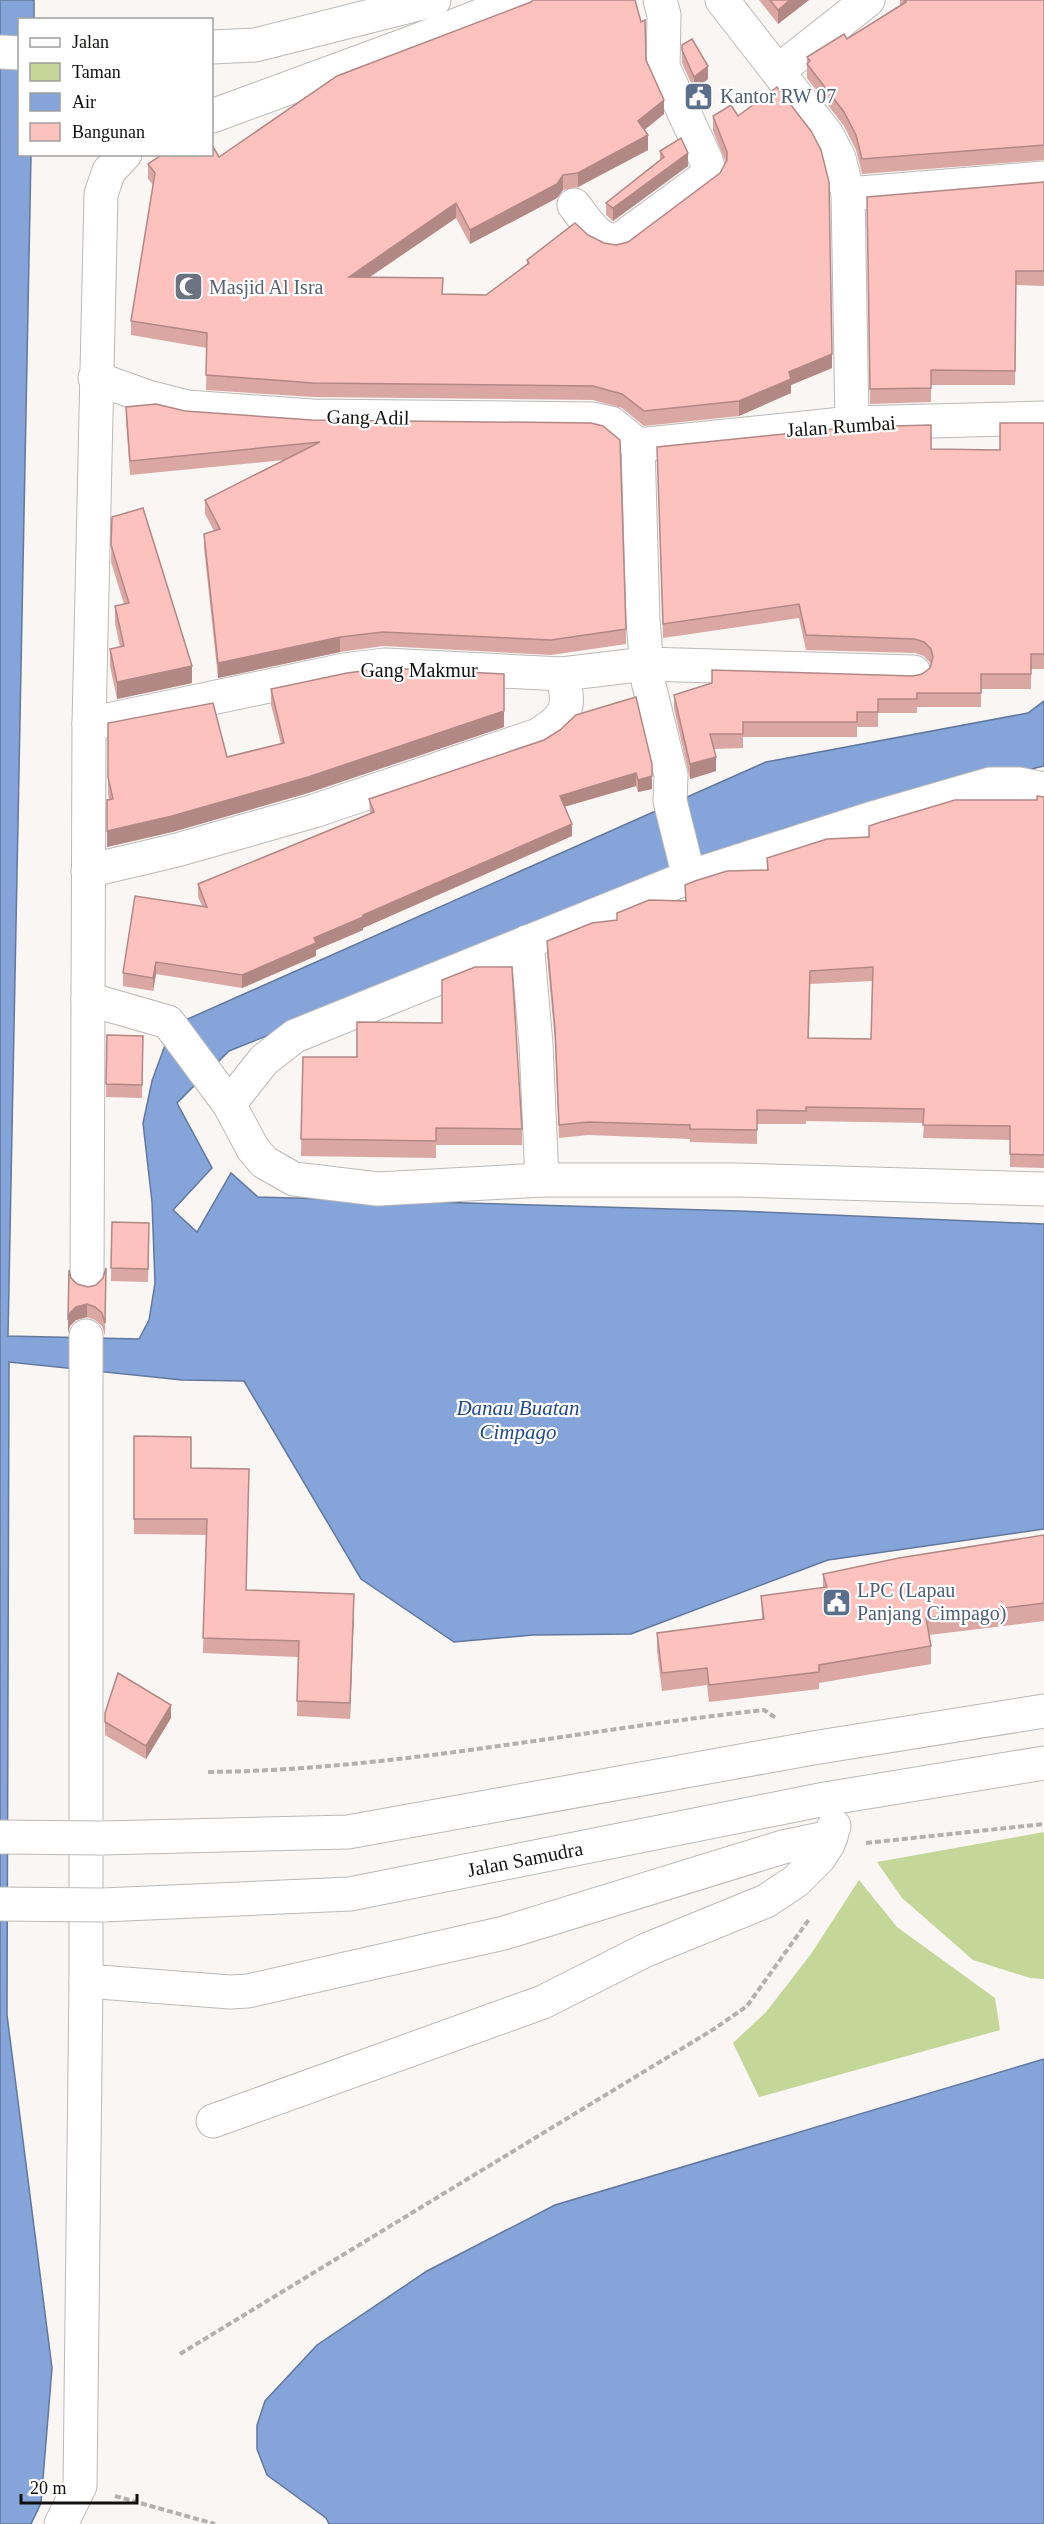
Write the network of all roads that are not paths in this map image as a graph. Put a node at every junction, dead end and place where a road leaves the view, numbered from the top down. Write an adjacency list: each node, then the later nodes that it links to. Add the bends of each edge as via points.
1 (434, 0): 6 (street, via 255,45)
2 (520, 0): 10 (street)
3 (660, 0): 14 (street, via 664,15 663,67 710,171 618,241 598,235)
4 (722, 0): 9 (street)
5 (868, 0): 9 (street)
6 (213, 47)
7 (0, 52): 8 (street)
8 (18, 52)
9 (778, 71): 13 (street, via 827,135 839,158)
10 (213, 116)
11 (123, 156): 15 (street, via 109,171 101,194)
12 (1044, 178): 13 (street)
13 (848, 194): 17 (street)
14 (574, 205)
15 (96, 378): 18 (street, Gang Adil, via 187,407 312,416 593,419 611,423); 22 (street)
16 (1044, 418): 17 (street, Jalan Rumbai)
17 (852, 423): 18 (street, Jalan Rumbai)
18 (638, 445): 19 (street)
19 (646, 664): 20 (street, Gang Makmur); 21 (street, Gang Makmur); 25 (street, via 671,775 670,801)
20 (914, 672)
21 (562, 674): 22 (street, Gang Makmur, via 385,665 344,670); 24 (street, via 567,697 565,714 538,735 314,811)
22 (89, 724): 24 (street)
23 (1044, 789): 25 (street, via 990,784)
24 (88, 871): 27 (street)
25 (688, 873): 26 (street)
26 (527, 942): 28 (street, via 295,1036); 29 (street)
27 (88, 999): 28 (street, via 168,1022); 31 (street)
28 (222, 1096): 29 (street, via 264,1162 294,1179 378,1189)
29 (542, 1180): 30 (street, via 737,1180)
30 (1044, 1189)
31 (87, 1281)
32 (86, 1336): 39 (street)
33 (1044, 1711): 36 (street, bridge, via 818,1747 348,1832)
34 (1044, 1763): 35 (street, Jalan Samudra)
35 (830, 1798): 37 (street, via 837,1814); 38 (street, Jalan Samudra, bridge, via 350,1894 104,1905)
36 (0, 1837)
37 (831, 1837): 39 (street, via 783,1847 504,1933 248,1991); 40 (street, via 819,1858 796,1881 766,1901 646,1950 543,2002)
38 (0, 1904)
39 (86, 1980): 41 (street, via 80,2486)
40 (213, 2121)
41 (61, 2524)

